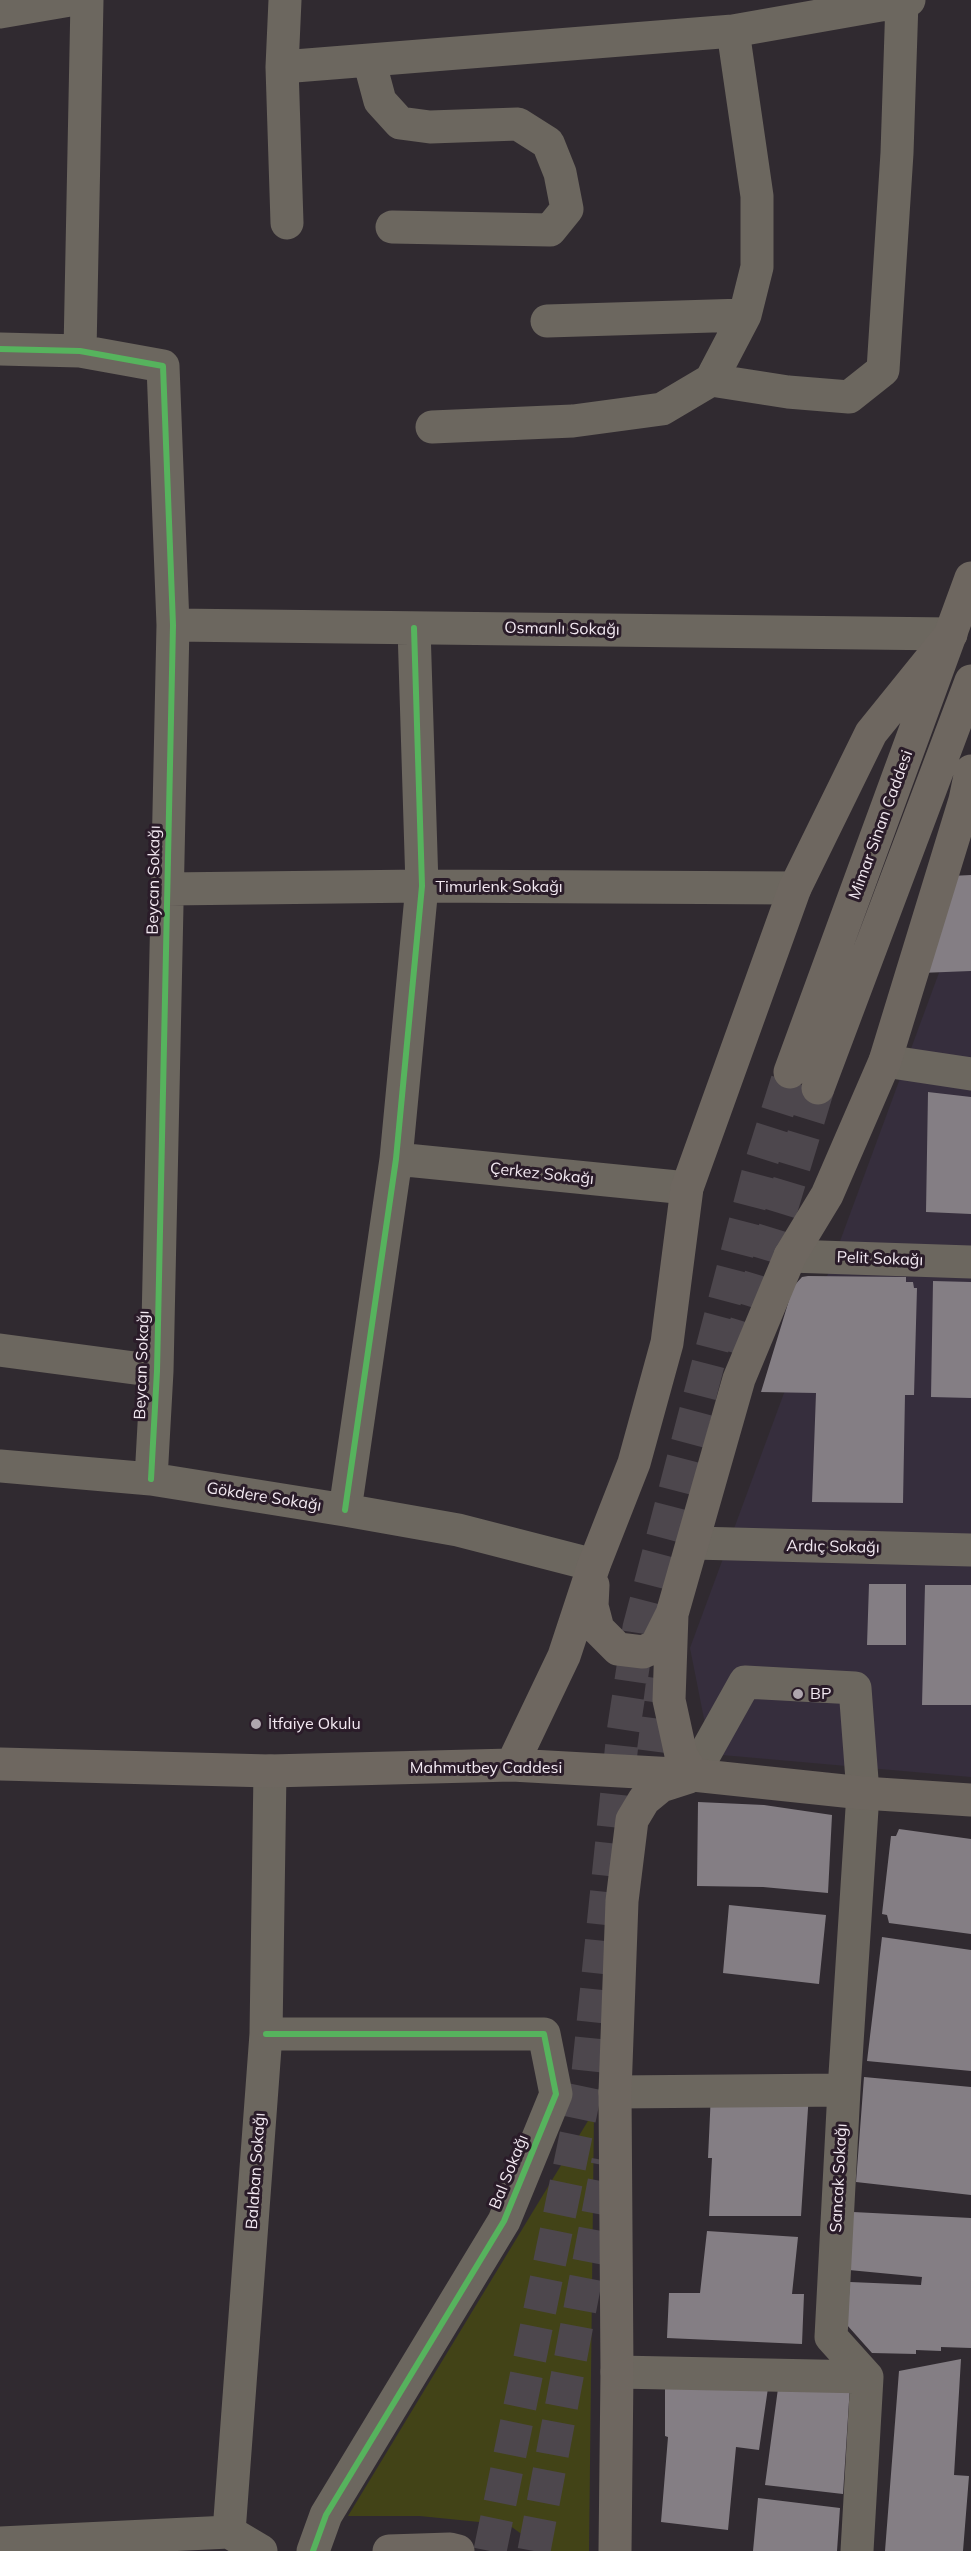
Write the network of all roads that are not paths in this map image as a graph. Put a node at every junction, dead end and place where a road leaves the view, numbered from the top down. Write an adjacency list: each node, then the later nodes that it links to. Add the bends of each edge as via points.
1 (70, 0): 5 (street)
2 (87, 0): 14 (street)
3 (285, 0): 8 (street)
4 (906, 1): 6 (street); 15 (street, via 884,370 849,397)
5 (0, 12)
6 (733, 31): 7 (street); 11 (street, via 758,196 757,267)
7 (369, 60): 8 (street); 10 (street, via 380,101 400,123 430,127 518,124 548,143 560,173 567,209 550,230)
8 (282, 67): 9 (street)
9 (287, 223)
10 (392, 227)
11 (745, 315): 12 (street); 15 (street)
12 (547, 321)
13 (0, 349): 14 (street)
14 (80, 351): 18 (street, Beycan Sokağı, via 163,366)
15 (711, 380): 16 (street, via 662,410 573,421)
16 (432, 427)
17 (971, 578): 20 (main road, Mimar Sinan Caddesi)
18 (173, 625): 19 (street, Osmanlı Sokağı); 25 (street, Beycan Sokağı)
19 (414, 628): 20 (street, Osmanlı Sokağı); 23 (street)
20 (951, 634): 24 (main road, via 872,733); 27 (main road, Mimar Sinan Caddesi)
21 (971, 681): 29 (main road, Mimar Sinan Caddesi)
22 (969, 790): 26 (main road)
23 (422, 886): 24 (street, Timurlenk Sokağı); 25 (street, Timurlenk Sokağı); 30 (street)
24 (795, 888): 31 (main road)
25 (168, 889): 35 (street, Beycan Sokağı)
26 (885, 1060): 28 (street); 32 (main road, via 826,1195)
27 (790, 1072)
28 (971, 1074)
29 (818, 1088)
30 (396, 1159): 31 (street, Çerkez Sokağı); 38 (street)
31 (687, 1188): 41 (main road, via 667,1343 634,1463)
32 (790, 1256): 33 (street, Pelit Sokağı); 39 (main road, via 739,1378)
33 (971, 1262)
34 (0, 1350): 35 (street)
35 (157, 1371): 37 (street, Beycan Sokağı)
36 (0, 1466): 37 (street, Gökdere Sokağı)
37 (151, 1479): 38 (street, Gökdere Sokağı)
38 (345, 1510): 41 (street, Gökdere Sokağı, via 458,1530)
39 (694, 1543): 40 (street, Ardıç Sokağı); 42 (main road)
40 (971, 1550)
41 (594, 1565): 42 (main road, via 592,1606 598,1629 618,1649 643,1652 656,1646); 44 (main road, via 564,1656)
42 (672, 1614): 46 (main road, via 669,1700 681,1755)
43 (0, 1764): 45 (main road, Mahmutbey Caddesi)
44 (512, 1765): 45 (main road, Mahmutbey Caddesi); 46 (main road, Mahmutbey Caddesi)
45 (270, 1771): 49 (street, Balaban Sokağı)
46 (693, 1776): 47 (main road, Mahmutbey Caddesi); 47 (street, Sancak Sokağı, via 746,1682 855,1688); 51 (main road, via 661,1786 644,1800 632,1820 622,1901)
47 (863, 1793): 48 (main road, Mahmutbey Caddesi); 50 (street, Sancak Sokağı)
48 (971, 1800)
49 (266, 2034): 54 (street, Balaban Sokağı); 57 (street, Bal Sokağı, via 543,2034 556,2094 504,2221 326,2515)
50 (844, 2090): 51 (street); 53 (street, Sancak Sokağı, via 831,2337)
51 (615, 2092): 52 (main road)
52 (617, 2372): 53 (street); 60 (main road)
53 (867, 2377): 61 (street)
54 (229, 2532): 55 (street); 56 (street)
55 (0, 2542)
56 (261, 2551)
57 (313, 2551)
58 (389, 2551): 59 (main road)
59 (458, 2551)
60 (615, 2551)
61 (857, 2551)

